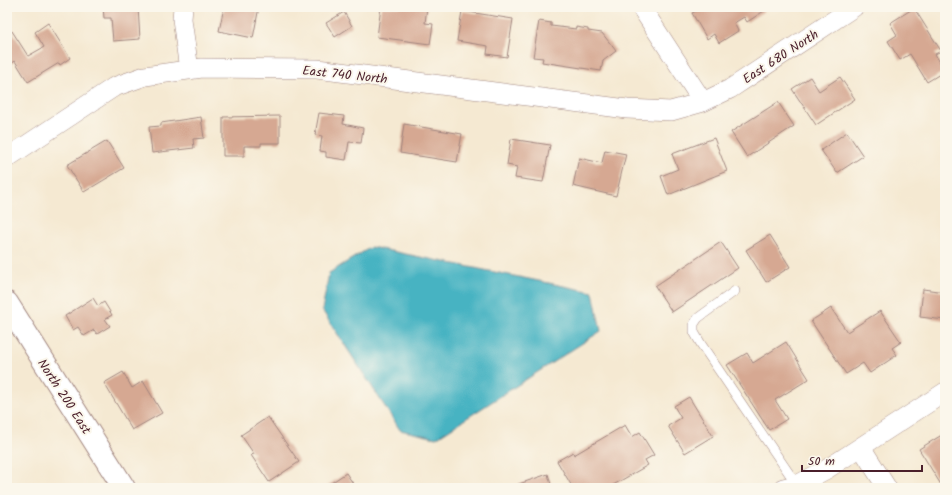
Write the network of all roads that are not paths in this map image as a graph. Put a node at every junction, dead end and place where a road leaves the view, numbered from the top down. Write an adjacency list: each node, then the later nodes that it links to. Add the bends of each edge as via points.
1 (183, 7): 4 (street, via 182,19)
2 (641, 7): 5 (street)
3 (854, 7): 5 (street, East 680 North, via 730,89)
4 (189, 70): 5 (street, East 740 North, via 316,69 627,109 671,111); 6 (street, East 740 North, via 145,76 114,87)
5 (703, 102)
6 (7, 158)
7 (735, 290): 11 (lane, via 698,318 694,324 694,332)
8 (7, 303): 12 (street, North 200 East)
9 (945, 392): 10 (street)
10 (861, 447): 11 (street, via 827,469); 13 (street)
11 (790, 486)
12 (124, 488)
13 (887, 488)

